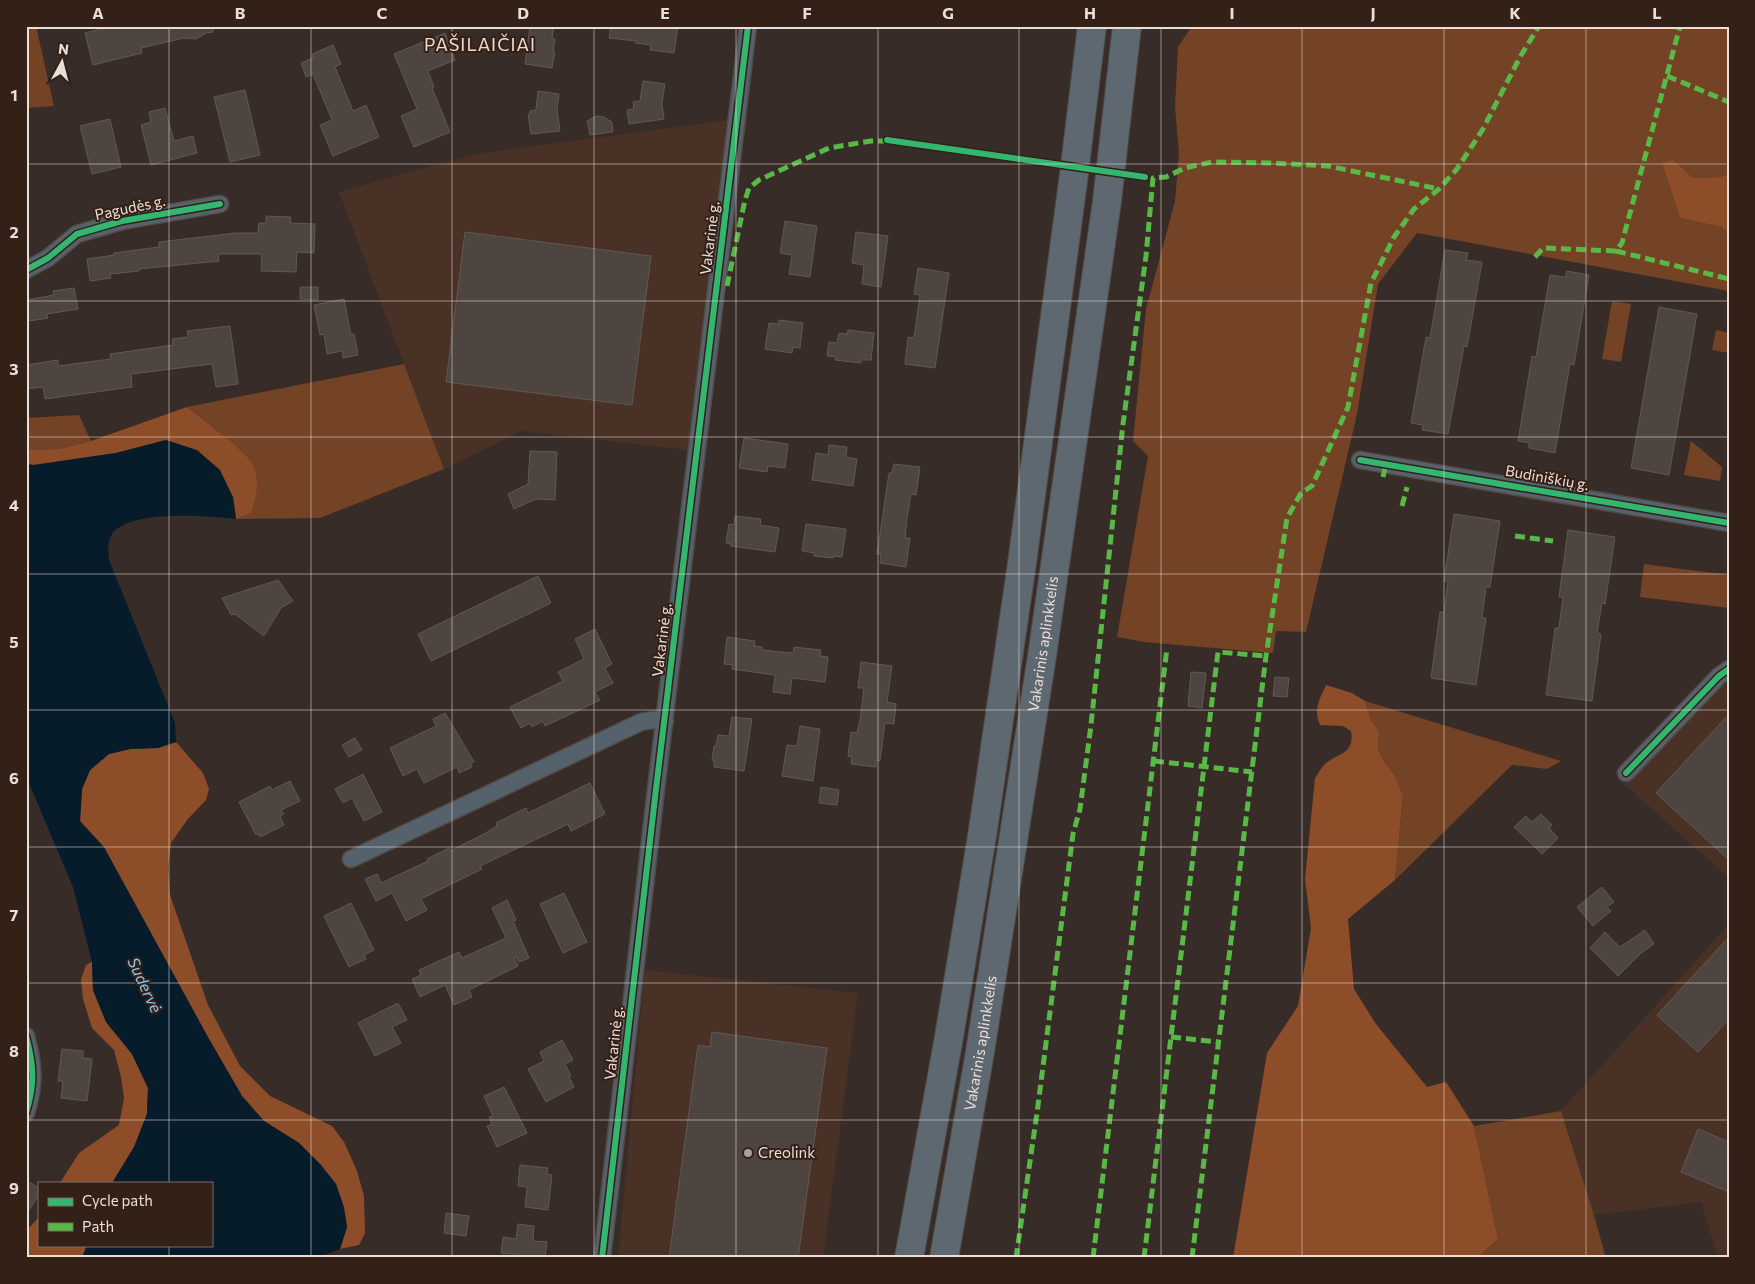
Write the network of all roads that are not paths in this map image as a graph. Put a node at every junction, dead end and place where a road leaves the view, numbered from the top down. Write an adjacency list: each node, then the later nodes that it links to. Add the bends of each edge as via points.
1 (748, 26): 11 (street, Vakarinė g.)
2 (1084, 26): 5 (highway)
3 (1092, 26): 5 (highway)
4 (1127, 26): 18 (highway, Vakarinis aplinkkelis, via 1108,202 1044,646)
5 (1086, 62): 17 (highway, via 1055,320 987,802)
6 (220, 204): 7 (street, Pagudės g., via 122,221 77,234 48,258)
7 (26, 270)
8 (1360, 460): 9 (street, Budiniškių g.)
9 (1729, 523)
10 (1729, 669): 12 (street)
11 (665, 721): 13 (street, via 641,722); 16 (street, Vakarinė g.)
12 (1626, 773)
13 (351, 859)
14 (26, 1036): 15 (street, via 34,1077)
15 (26, 1113)
16 (602, 1258)
17 (910, 1258)
18 (944, 1258)

